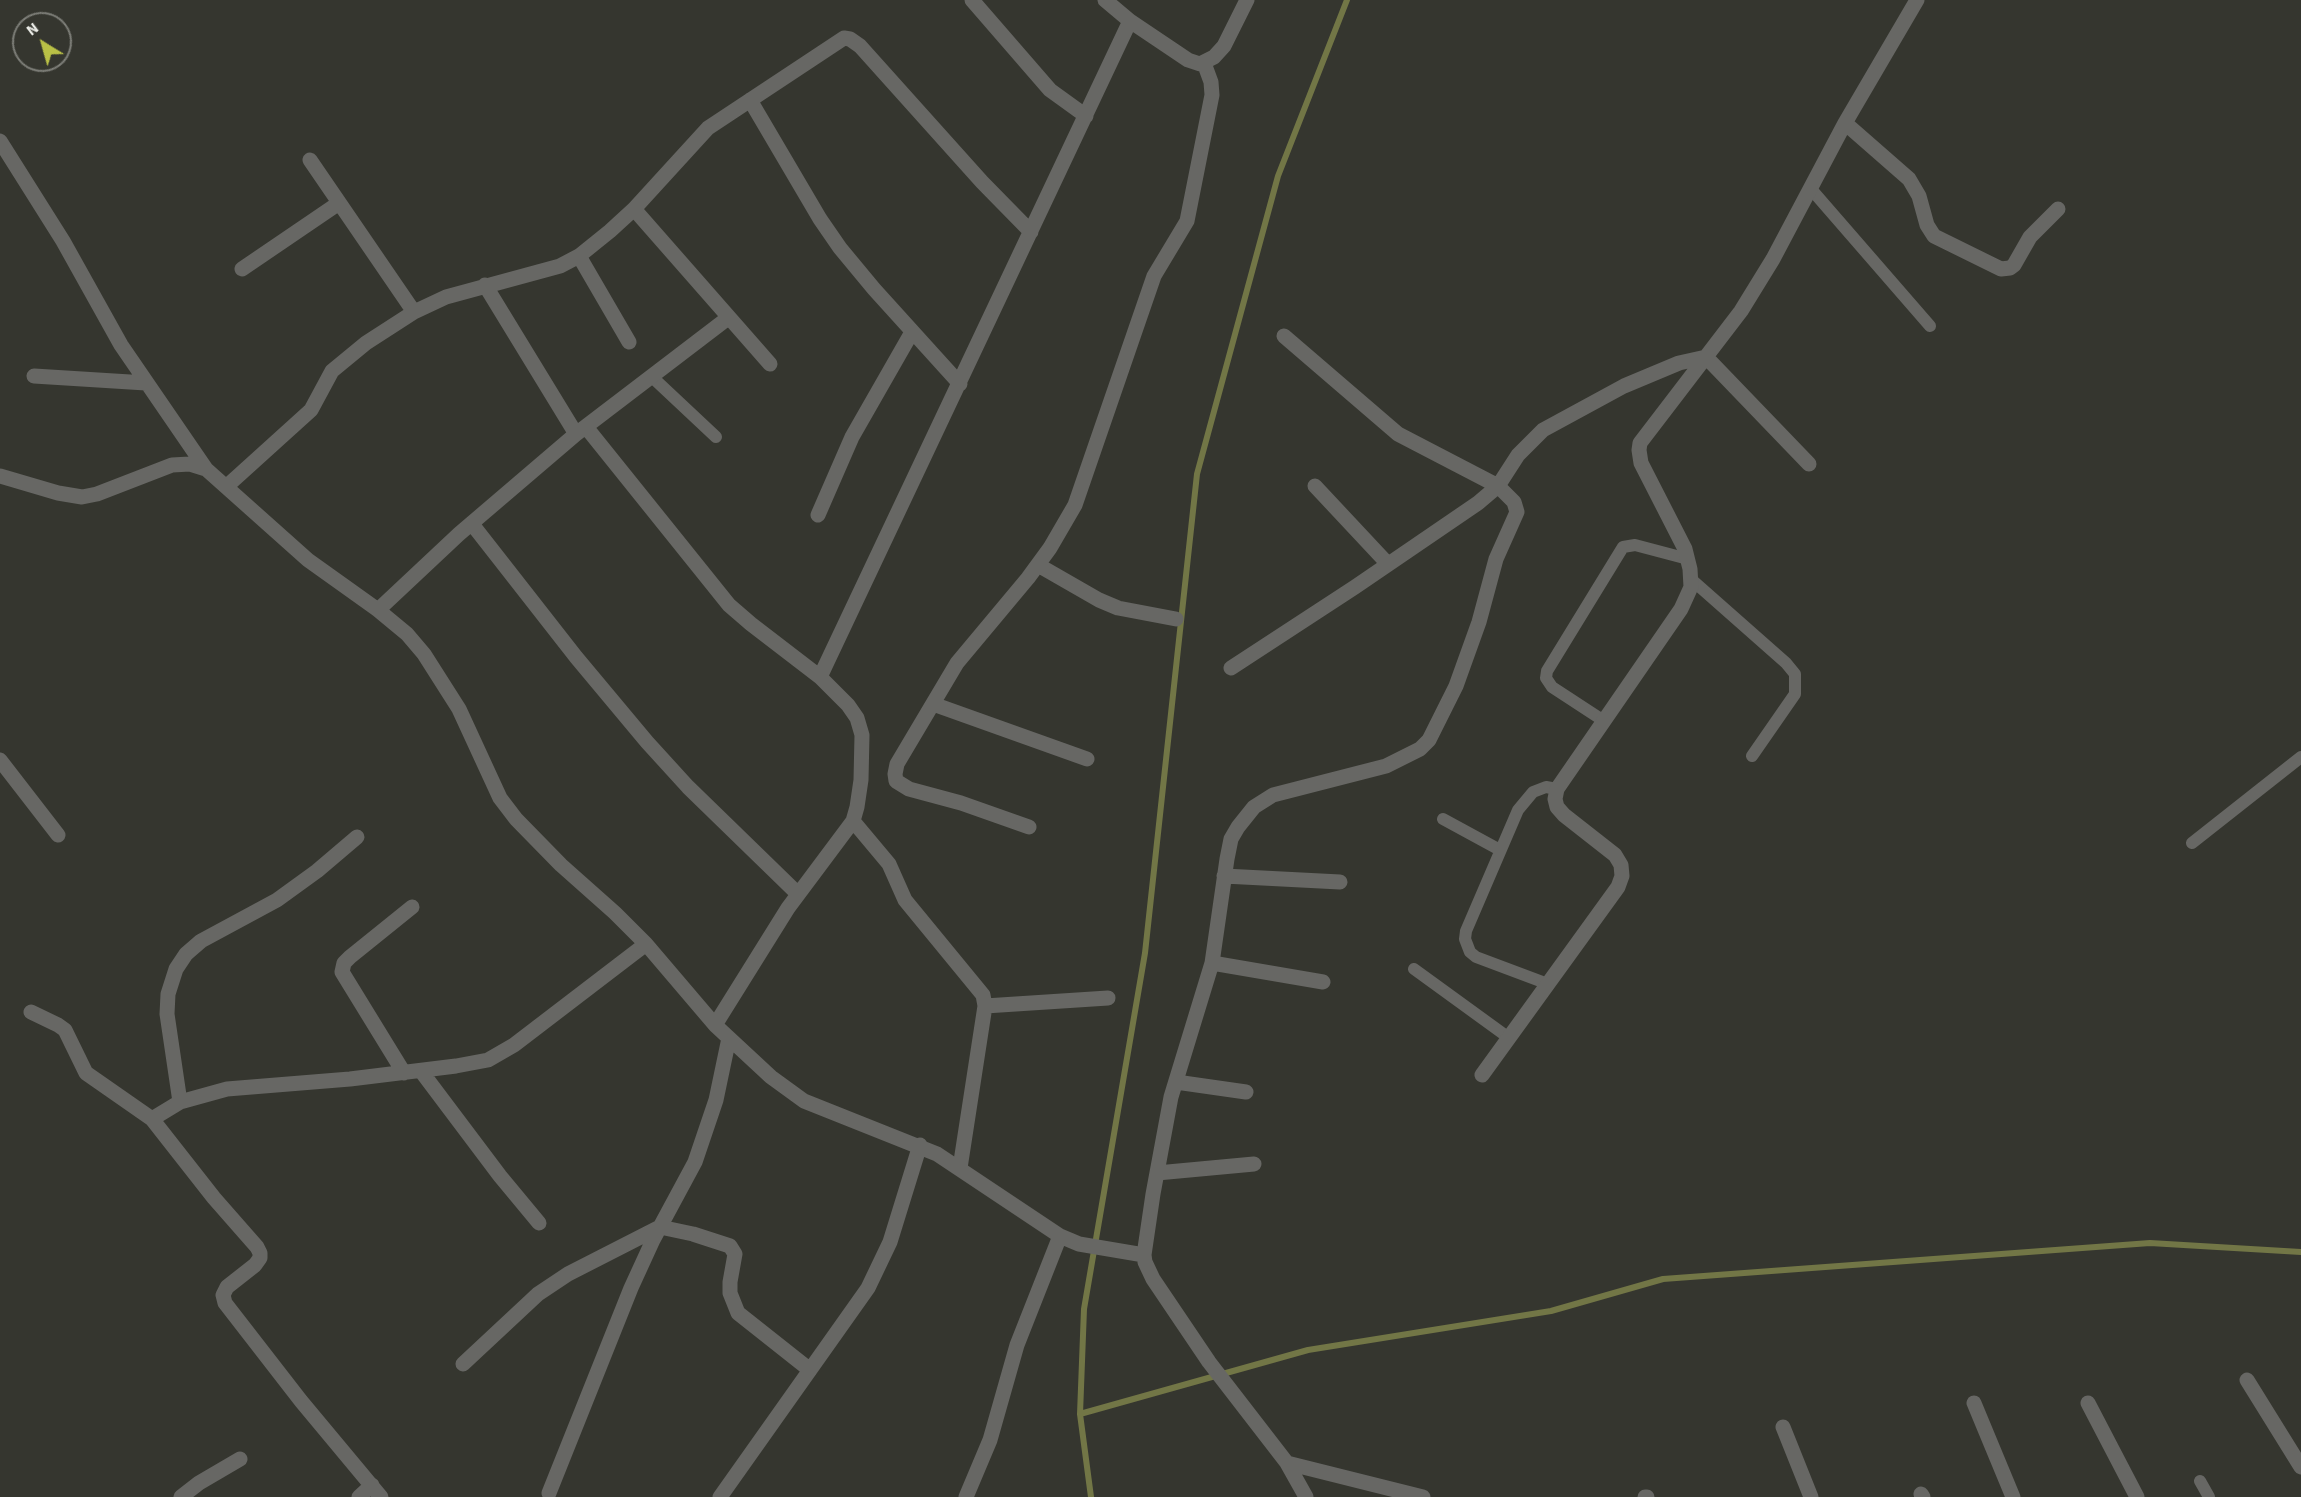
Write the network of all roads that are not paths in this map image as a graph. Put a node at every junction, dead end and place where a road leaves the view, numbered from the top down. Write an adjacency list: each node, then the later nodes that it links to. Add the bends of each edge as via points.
1 (972, 0): 8 (street, via 1050,90)
2 (1105, 0): 5 (street)
3 (1247, 0): 6 (street, via 1224,46)
4 (1917, 0): 9 (street)
5 (1130, 21): 6 (street, via 1188,60); 8 (street)
6 (1204, 63): 44 (street, via 1212,94 1187,221 1154,276 1075,505)
7 (750, 100): 14 (street, via 696,138); 16 (street, via 840,40 850,39); 23 (street, via 840,248)
8 (1086, 116): 16 (street)
9 (1845, 123): 12 (street); 15 (street, via 1909,179 1934,236 1993,266 2010,268 2030,237)
10 (0, 141): 30 (street)
11 (310, 160): 13 (street)
12 (1811, 189): 22 (lane); 26 (street, via 1741,311)
13 (339, 203): 18 (street); 20 (street)
14 (634, 209): 17 (street); 21 (street)
15 (2058, 209)
16 (1031, 232): 31 (street)
17 (579, 256): 19 (street, via 560,266); 25 (street)
18 (242, 269)
19 (485, 285): 20 (street); 32 (street)
20 (414, 312): 37 (street, via 343,361 326,380 311,410)
21 (728, 318): 27 (street); 29 (street)
22 (1930, 326)
23 (912, 332): 31 (street); 40 (street, via 852,437)
24 (1284, 336): 39 (street, via 1398,434)
25 (629, 342)
26 (1706, 357): 34 (street); 39 (street, via 1679,363 1624,386 1542,429 1518,455); 42 (street, via 1642,438 1639,450 1641,462)
27 (770, 364)
28 (34, 376): 30 (street)
29 (651, 376): 32 (street); 33 (lane)
30 (146, 383): 35 (street)
31 (960, 384): 49 (street)
32 (581, 431): 41 (street); 49 (street, via 729,605)
33 (716, 437)
34 (1809, 464)
35 (206, 469): 36 (street, via 190,464 172,465 82,497); 37 (street)
36 (0, 476)
37 (227, 486): 46 (street, via 308,560)
38 (1316, 486): 43 (street)
39 (1498, 486): 43 (street); 64 (street, via 1514,502 1517,515 1496,559 1456,686 1429,740 1420,749 1386,766 1263,800 1247,814 1231,839)
40 (818, 515)
41 (472, 524): 46 (street); 66 (street, via 647,742)
42 (1688, 559): 45 (street); 51 (lane, via 1635,545 1623,547 1547,671 1546,678 1552,687)
43 (1388, 564): 48 (street)
44 (1038, 565): 47 (street, via 1118,608); 50 (street, via 957,663)
45 (1692, 580): 51 (street, via 1681,609); 52 (lane, via 1795,674 1795,694)
46 (378, 610): 68 (street, via 424,654 459,709 500,798 516,819)
47 (1176, 619)
48 (1231, 668)
49 (820, 678): 58 (street, via 848,705 862,735 861,780)
50 (933, 704): 54 (street); 59 (street, via 897,764 896,781 909,789)
51 (1604, 721): 56 (street)
52 (1752, 756)
53 (2301, 757): 62 (lane)
54 (1087, 759)
55 (0, 760): 60 (street)
56 (1557, 789): 63 (lane, via 1546,787 1531,794 1518,810); 72 (street, via 1555,799 1560,811 1615,855 1622,876)
57 (1443, 819): 63 (lane)
58 (852, 820): 66 (street); 74 (street, via 889,864 905,900 979,989)
59 (1029, 827)
60 (58, 835)
61 (357, 837): 84 (street, via 277,900 201,941 186,954 168,994 167,1014)
62 (2192, 843)
63 (1500, 850): 72 (lane, via 1466,931 1466,945 1476,957)
64 (1224, 876): 65 (street); 69 (street)
65 (1340, 882)
66 (798, 894): 76 (street)
67 (412, 907): 80 (street, via 350,957 342,972)
68 (646, 944): 76 (street); 79 (street, via 514,1045 488,1060)
69 (1212, 963): 71 (street); 82 (street)
70 (1414, 969): 78 (lane)
71 (1323, 982)
72 (1548, 984): 78 (street)
73 (1108, 999): 74 (street)
74 (985, 1006): 88 (street)
75 (31, 1012): 85 (street, via 65,1030 86,1073)
76 (715, 1025): 77 (street)
77 (729, 1038): 86 (street, via 804,1101); 91 (street, via 716,1100 695,1162)
78 (1509, 1038): 81 (street)
79 (420, 1071): 80 (street); 90 (street)
80 (404, 1073): 84 (street, via 227,1089)
81 (1482, 1075)
82 (1176, 1082): 83 (street); 89 (street)
83 (1246, 1092)
84 (180, 1102): 85 (street)
85 (152, 1119): 104 (street, via 260,1253 255,1265 227,1287 225,1303)
86 (920, 1145): 88 (street); 95 (street, via 882,1262)
87 (1254, 1164): 89 (street)
88 (960, 1168): 92 (street)
89 (1157, 1173): 93 (street)
90 (539, 1223)
91 (660, 1227): 94 (street, via 568,1274 538,1294); 95 (street, via 730,1246 735,1254 730,1293 738,1313); 105 (street, via 631,1288)
92 (1060, 1236): 93 (street, via 1079,1244); 109 (street, via 1017,1344 990,1440)
93 (1144, 1255): 101 (street, via 1153,1279 1209,1362)
94 (463, 1364)
95 (810, 1370): 106 (street)
96 (2247, 1380): 102 (street)
97 (1974, 1403): 113 (street)
98 (2088, 1403): 114 (street)
99 (1784, 1427): 112 (street)
100 (240, 1459): 107 (street)
101 (1287, 1462): 110 (street); 111 (street)
102 (2301, 1467)
103 (2200, 1481): 115 (lane)
104 (376, 1491): 108 (street)
105 (549, 1493)
106 (725, 1495)
107 (181, 1497)
108 (359, 1497)
109 (966, 1497)
110 (1306, 1497)
111 (1423, 1497)
112 (1811, 1497)
113 (2013, 1497)
114 (2137, 1497)
115 (2209, 1497)

